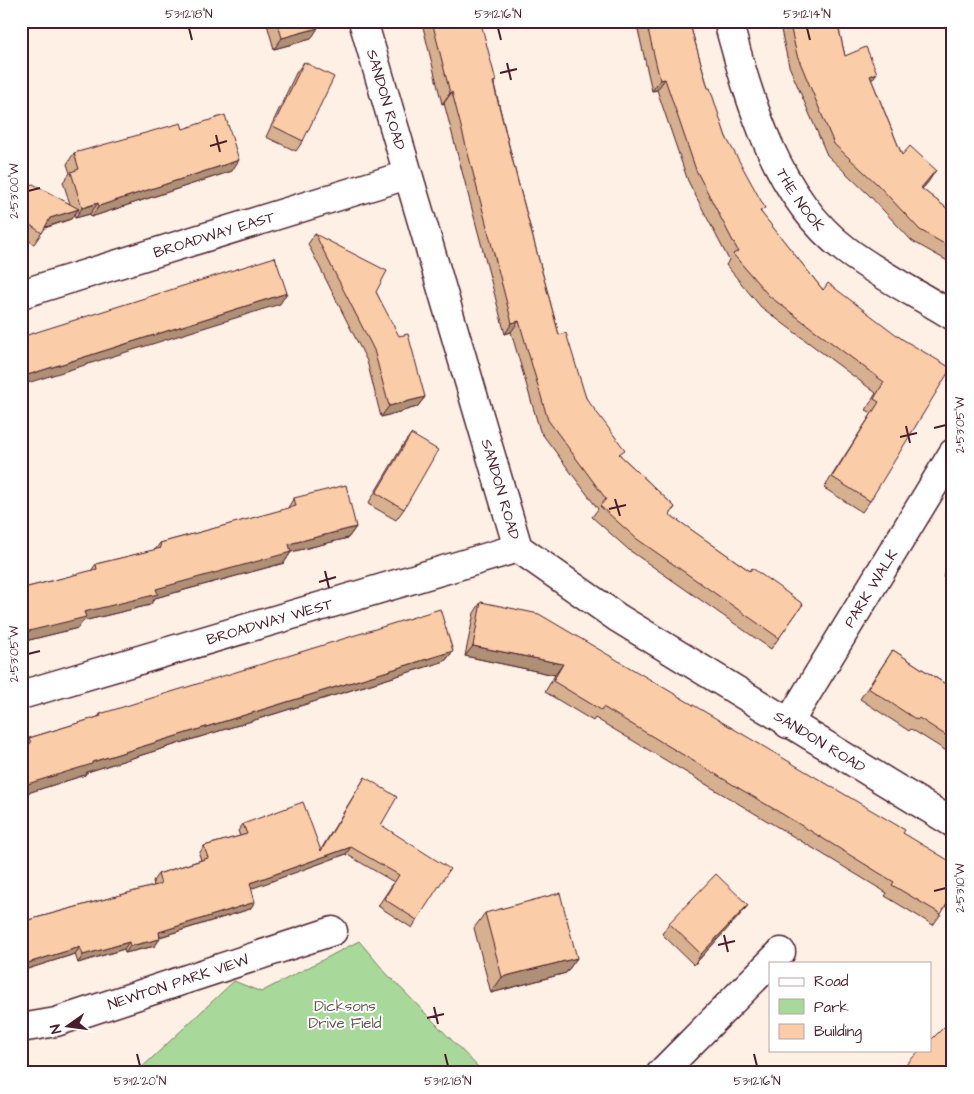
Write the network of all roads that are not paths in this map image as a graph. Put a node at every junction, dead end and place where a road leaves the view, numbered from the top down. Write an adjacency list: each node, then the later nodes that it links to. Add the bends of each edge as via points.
1 (363, 21): 3 (street, SANDON ROAD)
2 (728, 21): 5 (street, THE NOOK, via 762,130 798,196 846,250)
3 (407, 175): 4 (street, BROADWAY EAST); 7 (street, SANDON ROAD)
4 (21, 294)
5 (953, 316)
6 (953, 453): 9 (street, PARK WALK)
7 (518, 548): 8 (street, BROADWAY WEST); 9 (street, SANDON ROAD, via 618,618)
8 (21, 695)
9 (788, 724): 10 (street, SANDON ROAD)
10 (953, 823)
11 (333, 931): 15 (street, NEWTON PARK VIEW, via 56,1022)
12 (781, 952): 13 (street)
13 (771, 962)
14 (769, 964): 16 (street)
15 (21, 1028)
16 (661, 1073)

